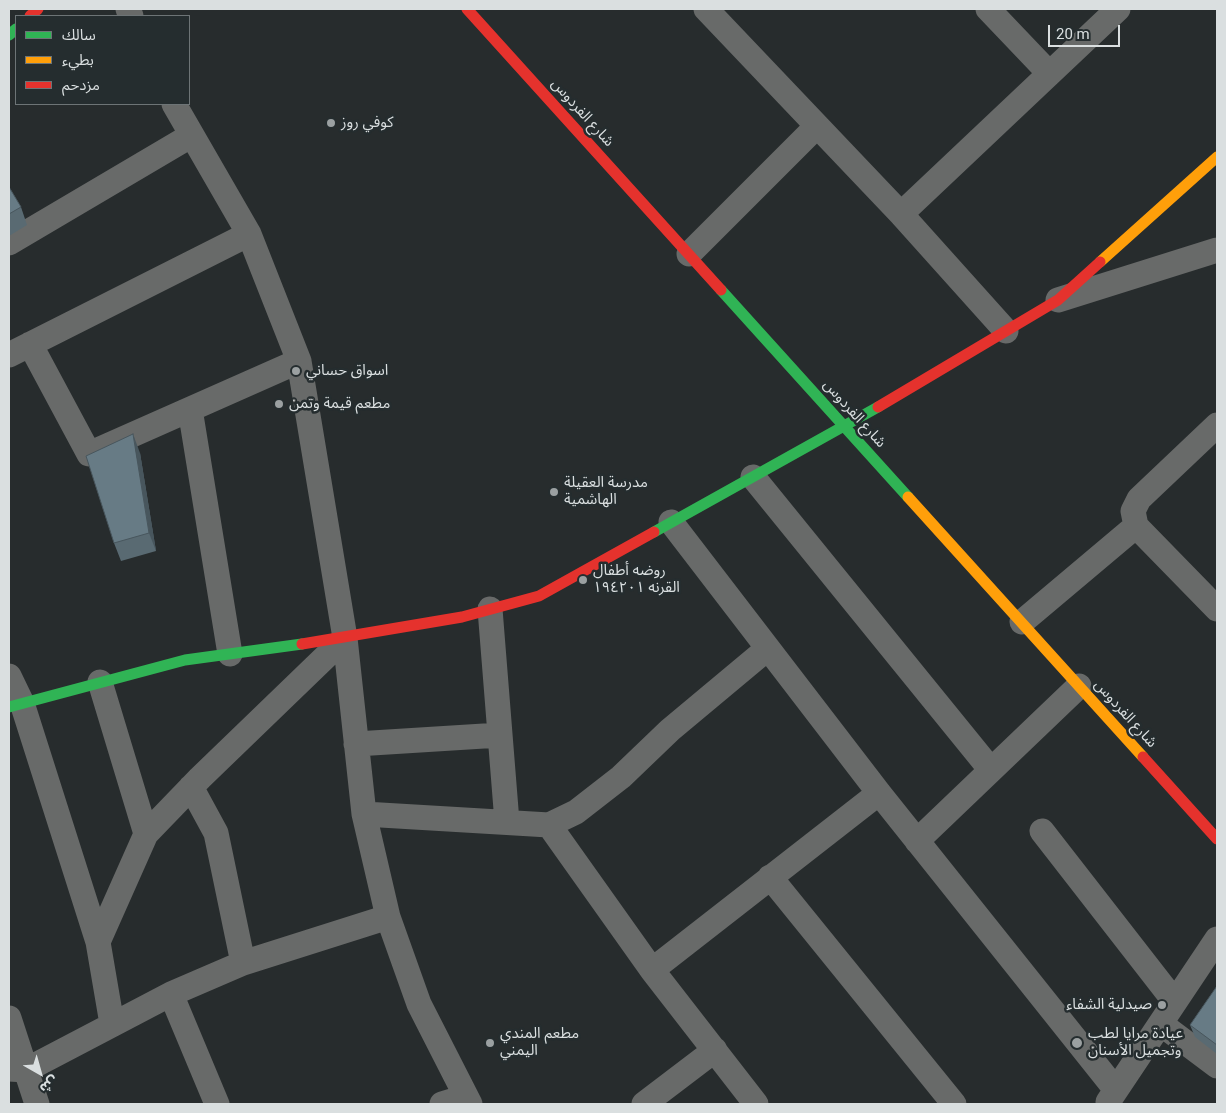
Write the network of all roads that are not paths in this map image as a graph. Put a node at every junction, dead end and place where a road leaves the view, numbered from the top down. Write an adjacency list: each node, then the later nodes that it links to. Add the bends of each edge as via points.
1 (467, 9): 14 (street, شارع الفردوس)
2 (706, 9): 7 (street)
3 (988, 9): 5 (street)
4 (1118, 9): 5 (street)
5 (1049, 73): 10 (street)
6 (175, 105): 8 (street)
7 (818, 126): 10 (street); 14 (street)
8 (192, 135): 11 (street); 12 (street)
9 (1217, 157): 15 (street)
10 (901, 214): 16 (street)
11 (250, 234): 17 (street); 18 (street)
12 (9, 243)
13 (1217, 250): 15 (street)
14 (689, 254): 21 (street, شارع الفردوس)
15 (1058, 300): 16 (street)
16 (1006, 331): 21 (street)
17 (19, 349): 19 (street, via 89,454)
18 (299, 361): 19 (street); 28 (street)
19 (190, 409): 30 (street)
20 (1217, 425): 24 (street, via 1139,499 1133,511)
21 (845, 426): 22 (street); 27 (street, شارع الفردوس)
22 (753, 477): 23 (street); 37 (street)
23 (671, 522): 25 (street, via 539,596); 29 (street)
24 (1136, 526): 26 (street); 27 (street)
25 (490, 609): 28 (street); 35 (street)
26 (1217, 610)
27 (1022, 622): 33 (street, شارع الفردوس)
28 (345, 638): 30 (street); 36 (street); 38 (street)
29 (767, 649): 39 (street); 42 (street, via 670,730 621,777 576,812)
30 (230, 654): 32 (street, via 185,660)
31 (9, 676): 34 (street)
32 (100, 682): 34 (street); 44 (street)
33 (1079, 686): 37 (street); 45 (street, شارع الفردوس)
34 (15, 705): 50 (street)
35 (500, 735): 36 (street); 41 (street)
36 (356, 744): 40 (street)
37 (992, 770): 46 (street)
38 (191, 787): 44 (street); 51 (street, via 216,833)
39 (878, 793): 46 (street); 47 (street)
40 (364, 814): 41 (street); 48 (street)
41 (507, 822): 42 (street)
42 (549, 825): 52 (street)
43 (1042, 830): 54 (street)
44 (146, 834): 50 (street)
45 (1217, 839)
46 (917, 841): 61 (street)
47 (770, 877): 52 (street); 67 (street)
48 (388, 918): 51 (street); 62 (street)
49 (1217, 939): 54 (street)
50 (98, 942): 56 (street)
51 (243, 963): 53 (street)
52 (652, 970): 58 (street)
53 (171, 994): 56 (street); 64 (street)
54 (1175, 1002): 57 (street)
55 (9, 1018): 60 (street)
56 (112, 1024): 60 (street)
57 (1161, 1024): 59 (street); 61 (street)
58 (715, 1050): 65 (street); 66 (street)
59 (1217, 1066)
60 (17, 1070): 63 (street)
61 (1111, 1097)
62 (459, 1102)
63 (37, 1104)
64 (217, 1104)
65 (644, 1104)
66 (756, 1104)
67 (954, 1104)

